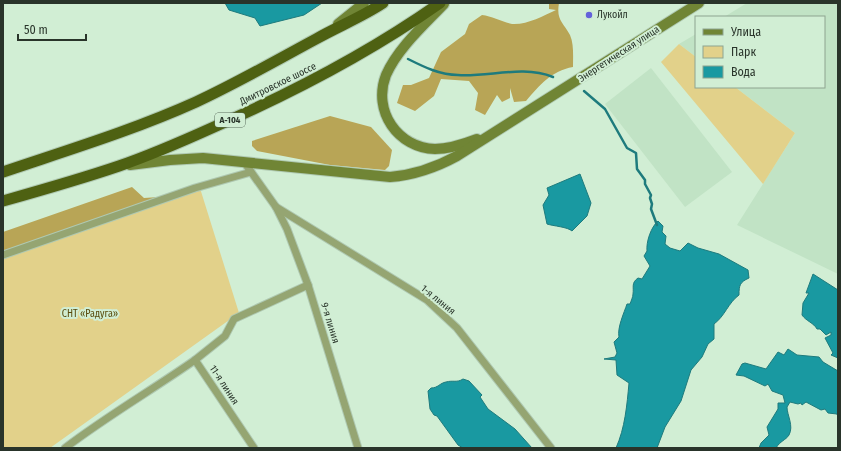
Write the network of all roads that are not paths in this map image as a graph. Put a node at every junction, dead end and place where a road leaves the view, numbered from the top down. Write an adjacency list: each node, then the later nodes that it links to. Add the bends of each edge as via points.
1 (364, 3): 6 (main road)
2 (383, 3): 6 (highway, Дмитровское шоссе, via 367,14)
3 (440, 3): 9 (highway, Дмитровское шоссе / А-104, via 342,65 280,98)
4 (444, 3): 7 (main road, via 392,64 383,88 384,112 404,139 425,148 449,148)
5 (698, 3): 7 (main road, Энергетическая улица)
6 (320, 36): 10 (highway, Дмитровское шоссе, via 238,82 195,102 140,125)
7 (499, 130): 8 (main road, via 440,165 410,175 390,177)
8 (244, 162): 9 (main road, via 203,158); 11 (street)
9 (119, 166): 12 (highway, Дмитровское шоссе / А-104)
10 (3, 172)
11 (251, 172): 13 (street); 14 (street, via 195,188)
12 (3, 201)
13 (276, 207): 15 (street, 9-я линия); 20 (street, 1-я линия, via 426,300 456,328)
14 (3, 255)
15 (308, 285): 16 (street, 11-я линия, via 234,319 225,336); 19 (street, 9-я линия)
16 (195, 360): 17 (street, via 157,387 103,419); 18 (street, 11-я линия)
17 (65, 448)
18 (254, 448)
19 (358, 448)
20 (551, 448)

